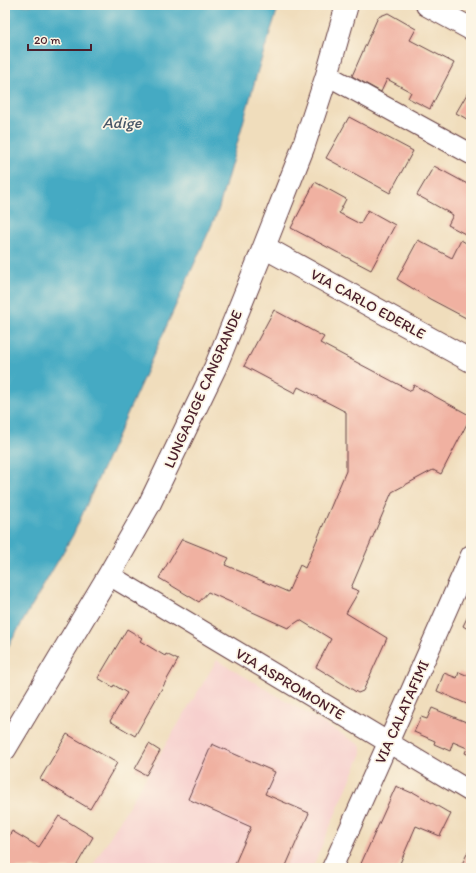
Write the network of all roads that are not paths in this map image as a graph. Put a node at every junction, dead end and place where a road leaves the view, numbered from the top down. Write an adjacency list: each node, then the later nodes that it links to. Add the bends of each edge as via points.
1 (347, 5): 4 (street, LUNGADIGE CANGRANDE)
2 (427, 5): 3 (street)
3 (459, 18)
4 (326, 75): 5 (street); 6 (street, LUNGADIGE CANGRANDE, via 303,148)
5 (471, 154)
6 (264, 247): 7 (street, VIA CARLO EDERLE); 9 (street, LUNGADIGE CANGRANDE, via 215,368 149,505)
7 (471, 361)
8 (471, 555): 10 (street, VIA CALATAFIMI)
9 (110, 574): 10 (street, VIA ASPROMONTE); 11 (street, LUNGADIGE CANGRANDE)
10 (388, 743): 12 (street, VIA ASPROMONTE); 13 (street, VIA CALATAFIMI)
11 (5, 749)
12 (471, 792)
13 (332, 868)

